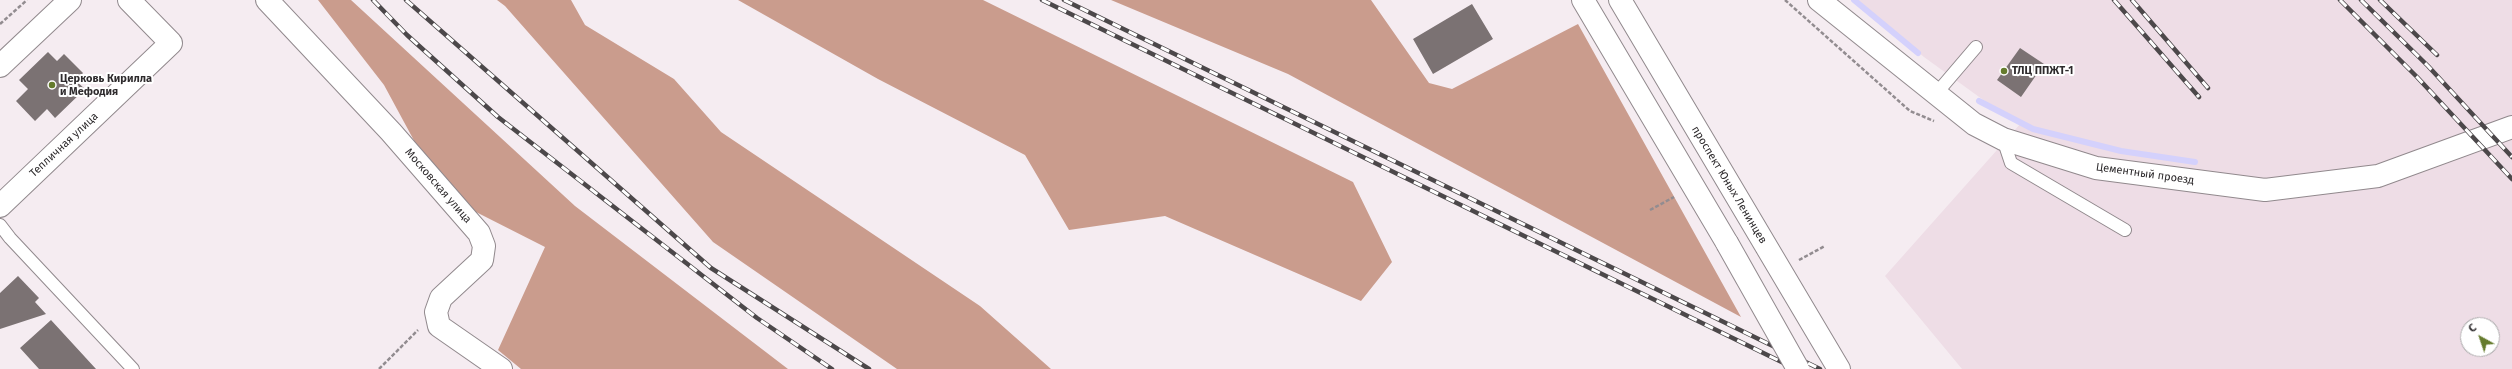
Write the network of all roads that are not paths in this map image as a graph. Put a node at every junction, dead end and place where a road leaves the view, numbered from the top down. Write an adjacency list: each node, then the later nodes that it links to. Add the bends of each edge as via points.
1 (69, 0): 8 (street)
2 (129, 0): 12 (street, Тепличная улица, via 172,43)
3 (267, 0): 16 (street, Московская улица, via 391,132 479,233 484,246 482,260 441,298 436,312 439,326)
4 (1583, 0): 17 (street, bridge, via 1727,243)
5 (1620, 0): 18 (street, проспект Юных Ленинцев, via 1787,263)
6 (1819, 0): 9 (street, Цементный проезд)
7 (1976, 47): 9 (lane)
8 (0, 66)
9 (1935, 95): 11 (street, Цементный проезд, via 1974,124)
10 (2512, 127): 11 (street, Цементный проезд, via 2378,176 2265,190 2096,168)
11 (2003, 139): 14 (lane, via 2011,163)
12 (0, 206)
13 (0, 225): 15 (lane)
14 (2125, 230)
15 (133, 369)
16 (501, 369)
17 (1798, 369)
18 (1839, 369)

